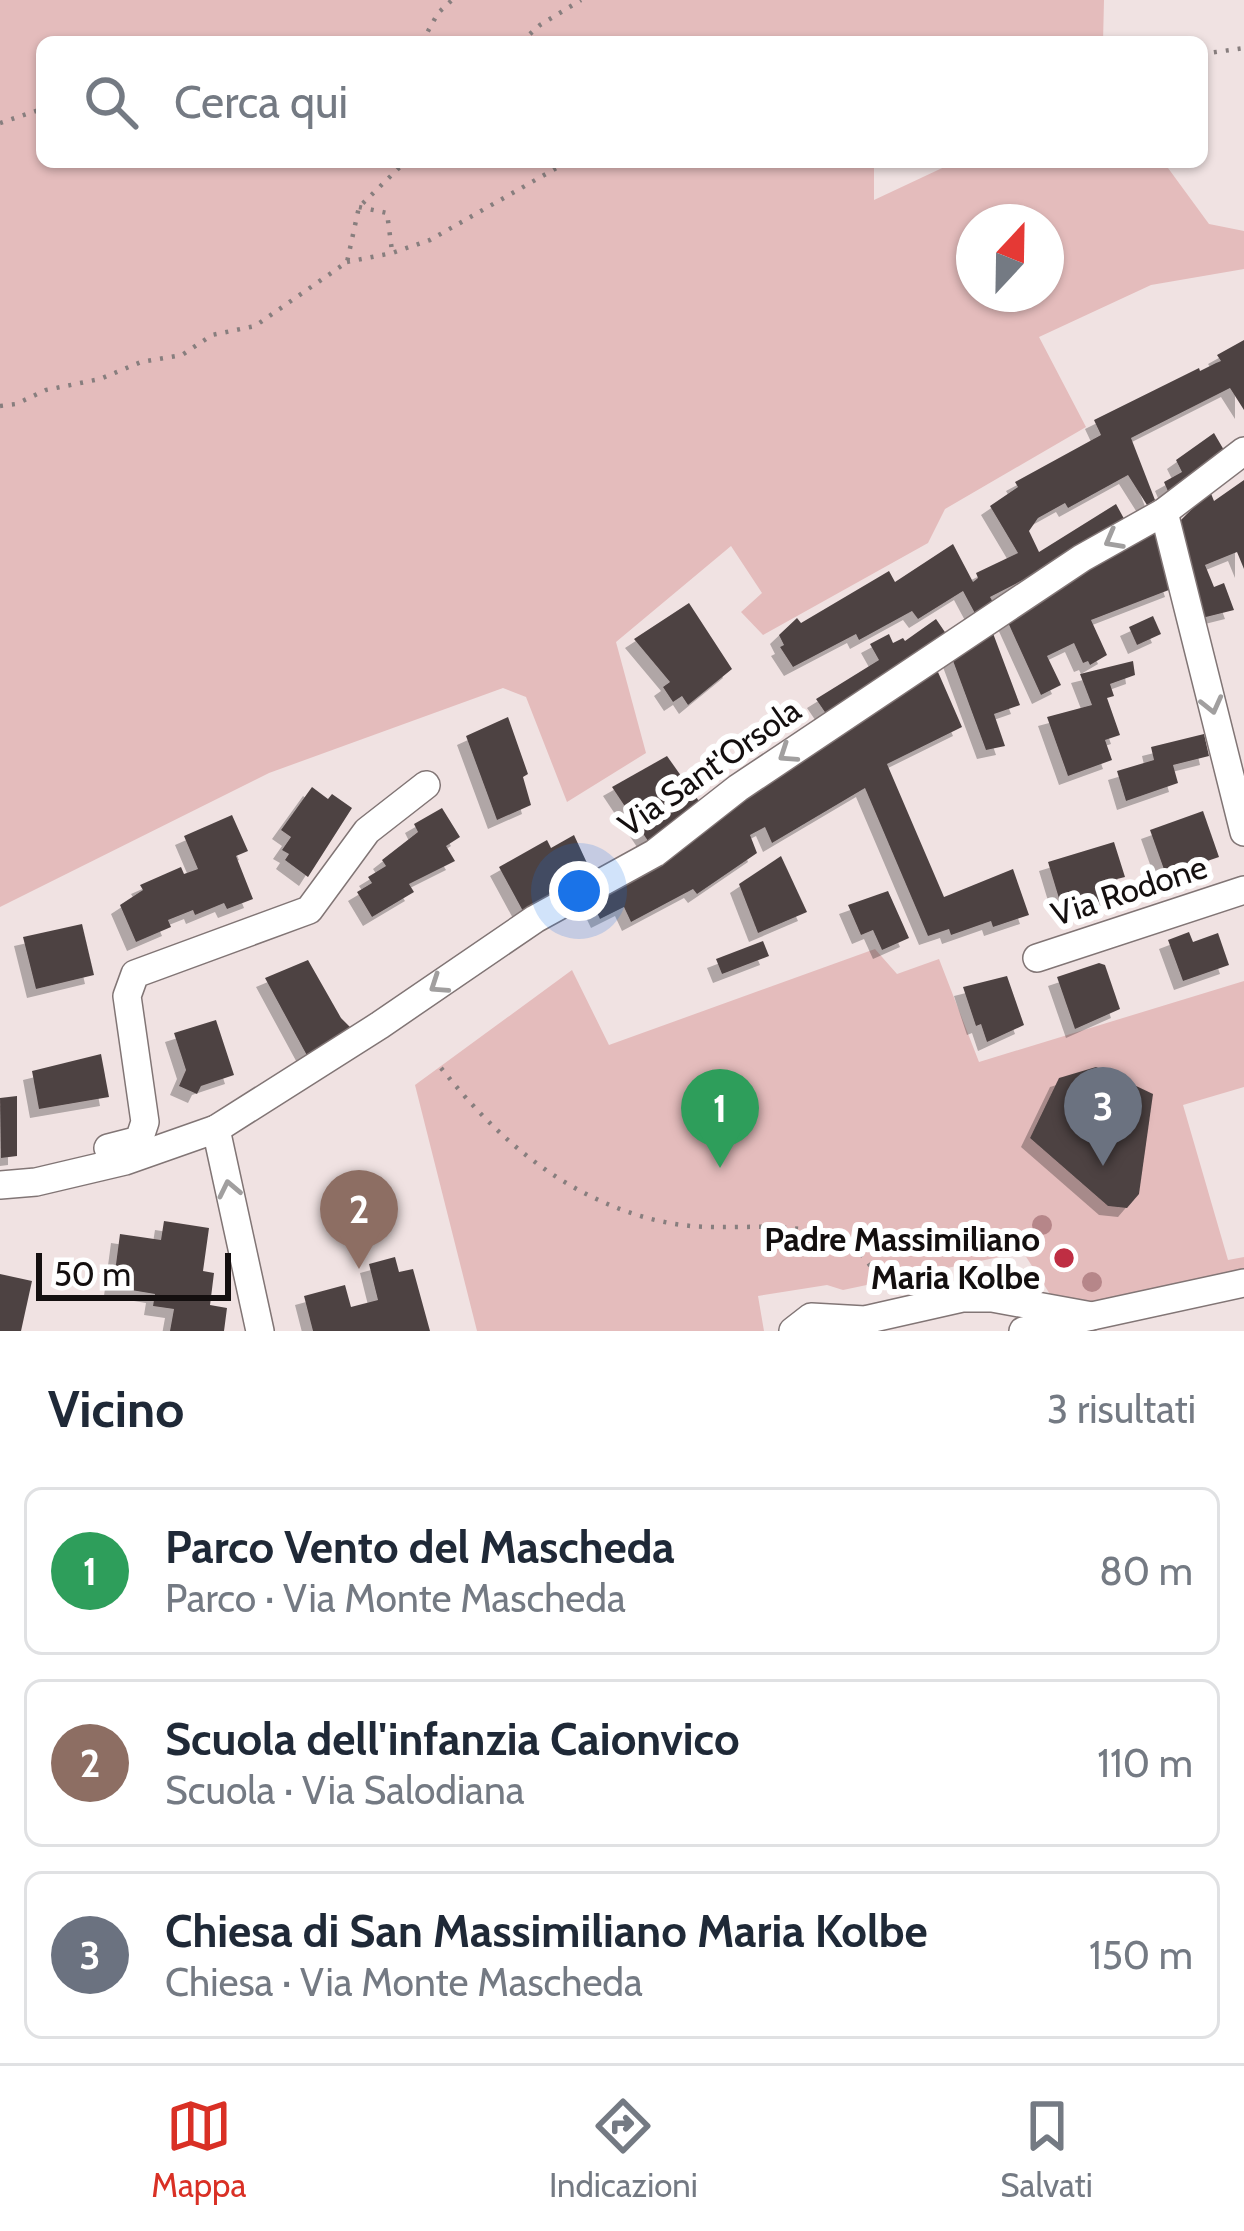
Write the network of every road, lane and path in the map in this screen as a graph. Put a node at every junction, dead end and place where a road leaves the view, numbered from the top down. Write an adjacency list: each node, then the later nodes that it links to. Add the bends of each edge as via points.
1 (452, 0): 3 (path)
2 (581, 0): 4 (path)
3 (425, 36)
4 (528, 36)
5 (1244, 48): 6 (path)
6 (1208, 53)
7 (36, 112): 8 (path)
8 (0, 123)
9 (395, 168): 11 (path)
10 (556, 168): 12 (path)
11 (359, 207): 12 (path, via 387,213); 13 (path)
12 (392, 253): 13 (path)
13 (347, 262): 14 (path, via 255,326)
14 (0, 406)
15 (1244, 451): 16 (street, Via Sant'Orsola)
16 (1164, 512): 18 (street, Via Rodone, one-way to 18); 22 (street, Via Sant'Orsola, one-way to 22, via 1082,557 738,788 655,853 535,919)
17 (426, 785): 23 (street, via 367,831 308,910 136,974 127,996 145,1122 139,1140 44,1163)
18 (1244, 832)
19 (1244, 890): 20 (street, Via Rodone)
20 (1037, 958)
21 (441, 1068): 26 (path, via 513,1147 587,1195 662,1222 800,1228 858,1248 871,1262)
22 (216, 1129): 23 (street, Via Sant'Orsola); 29 (street, one-way to 22)
23 (36, 1182): 24 (street, Via Sant'Orsola)
24 (0, 1185)
25 (1244, 1283): 28 (street)
26 (886, 1315): 27 (street, via 992,1298); 30 (street, via 811,1317)
27 (1091, 1316): 28 (street); 31 (street)
28 (1135, 1320)
29 (260, 1331)
30 (793, 1331)
31 (1023, 1331)

